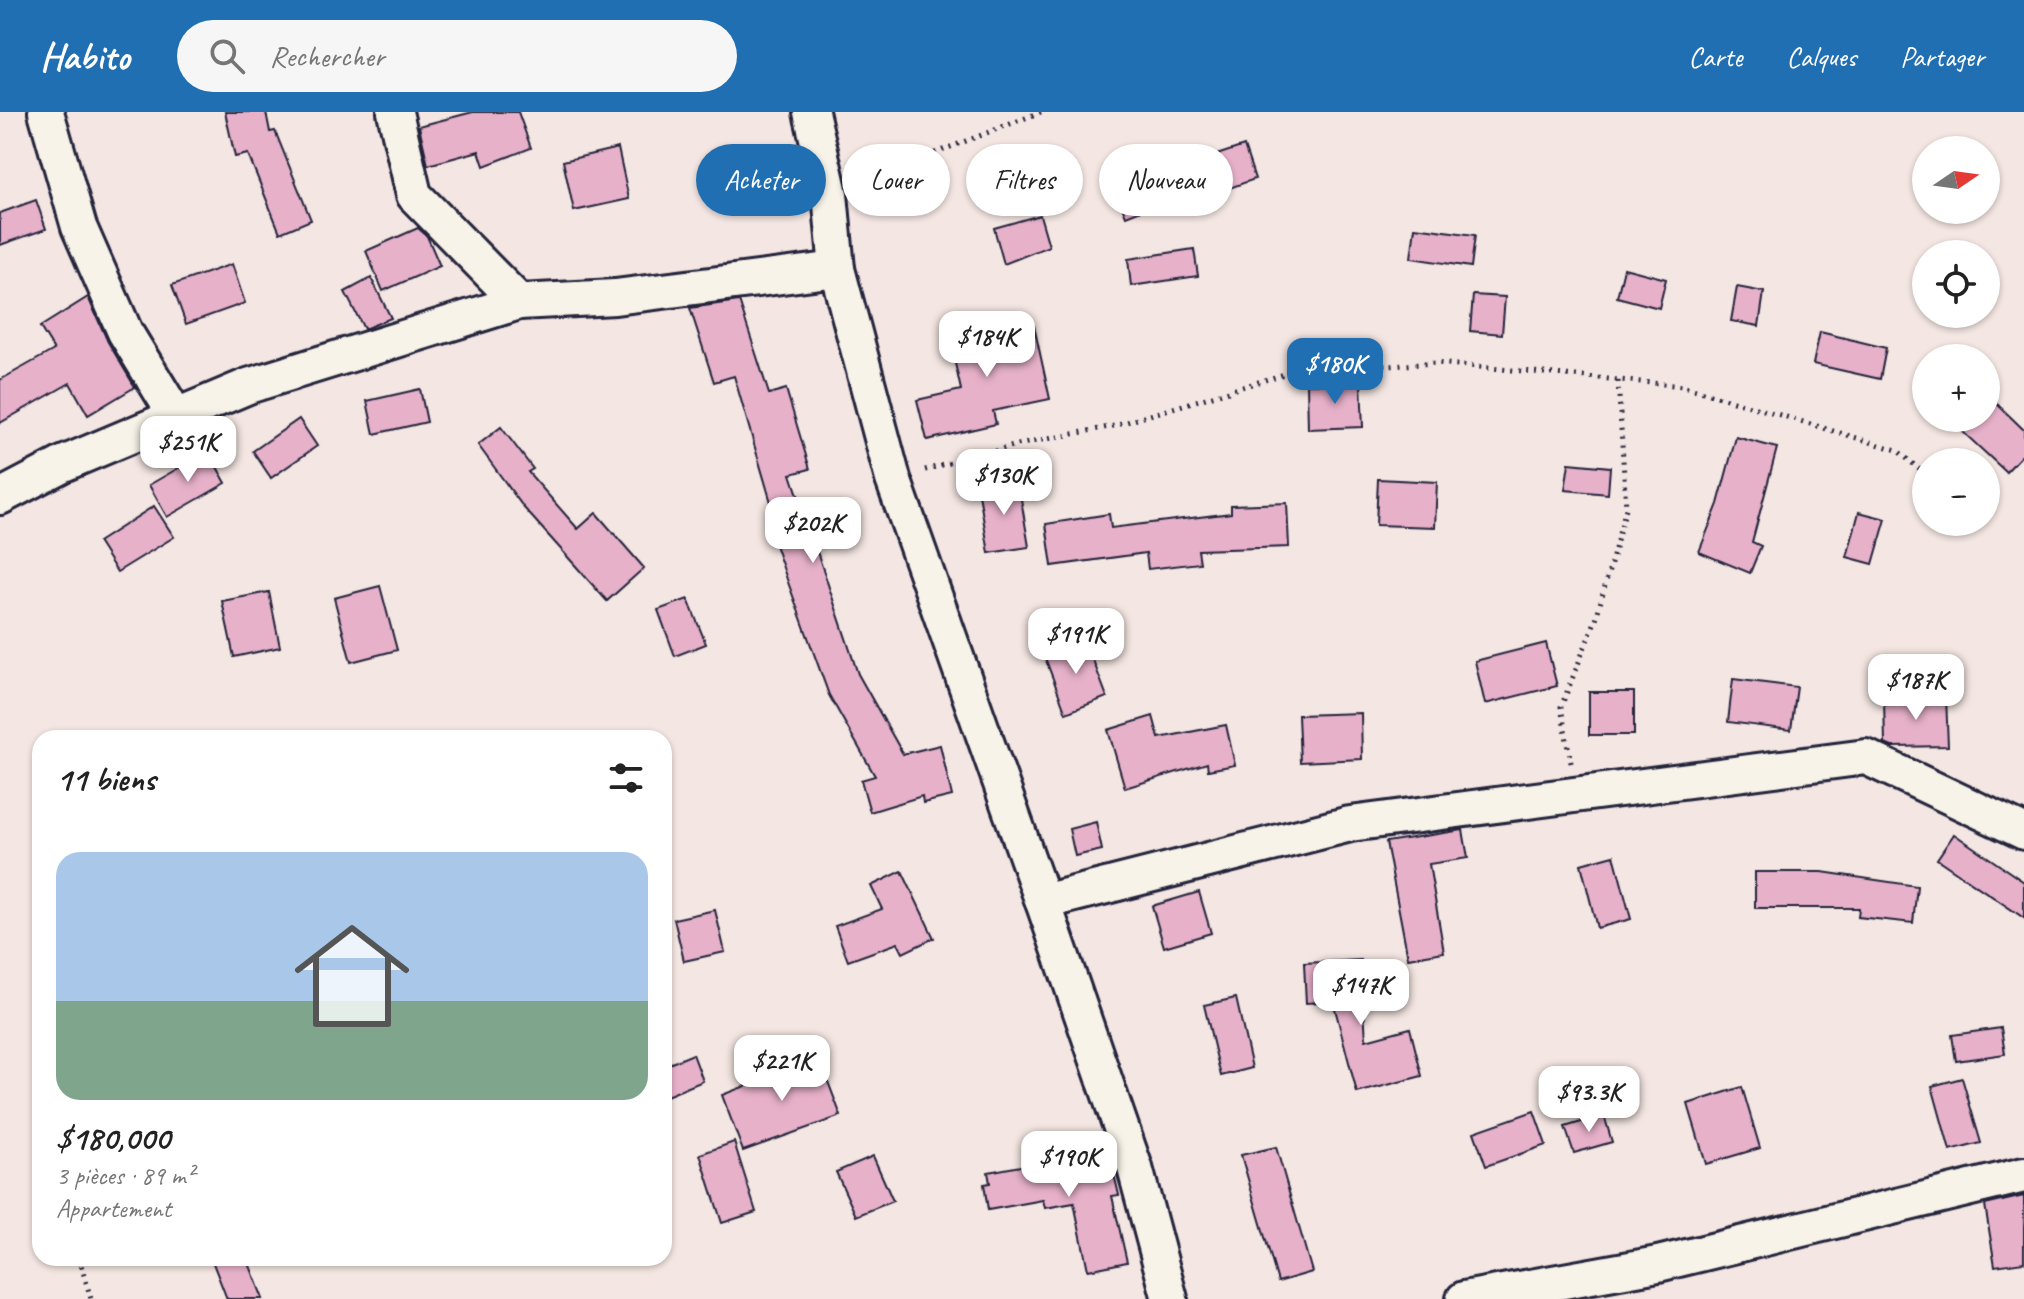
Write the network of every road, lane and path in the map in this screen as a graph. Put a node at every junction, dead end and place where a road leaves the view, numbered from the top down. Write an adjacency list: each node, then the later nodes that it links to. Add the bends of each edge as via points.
1 (46, 112): 9 (street, via 79,227 125,332)
2 (395, 112): 7 (street, via 414,195)
3 (811, 112): 5 (street)
4 (1041, 112): 5 (path)
5 (830, 194): 6 (street)
6 (837, 269): 7 (street, via 615,297); 11 (street)
7 (519, 302): 9 (street, via 248,386)
8 (1618, 380): 10 (path, via 1683,386 1897,450); 11 (path, via 1437,363 1291,372 1114,426 1017,445); 13 (path, via 1626,508 1596,619 1561,707)
9 (176, 416): 12 (street)
10 (1912, 463)
11 (893, 479): 15 (street)
12 (0, 497)
13 (1576, 794): 14 (street, via 1866,757); 15 (street, via 1350,824)
14 (2024, 832)
15 (1043, 902): 19 (street, via 1135,1168)
16 (2024, 1175): 20 (street, via 1658,1264)
17 (81, 1266): 18 (path)
18 (91, 1299)
19 (1170, 1299)
20 (1464, 1299)

